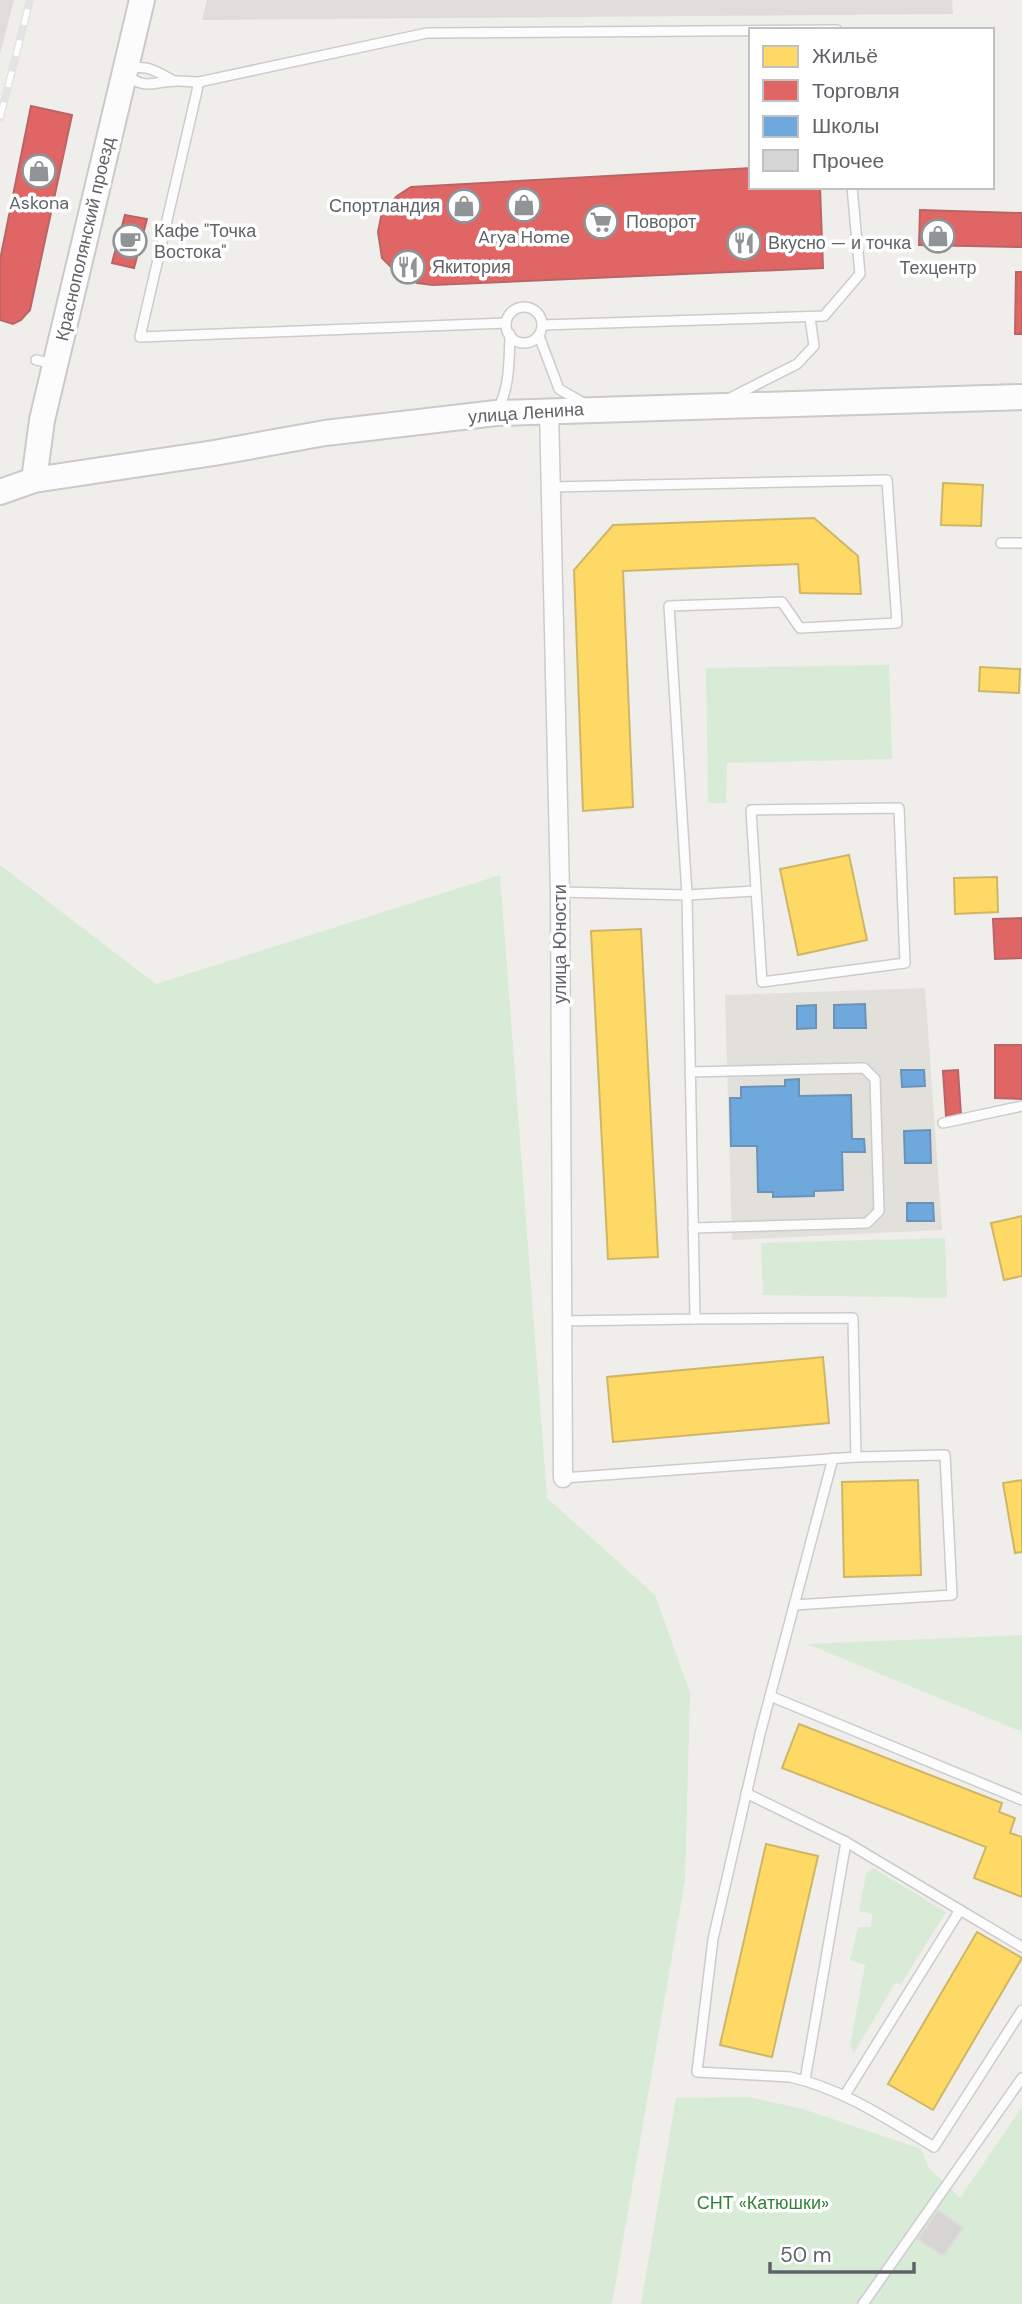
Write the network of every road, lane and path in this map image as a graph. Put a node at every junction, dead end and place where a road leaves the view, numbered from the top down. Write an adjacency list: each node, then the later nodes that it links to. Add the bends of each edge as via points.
1 (142, 0): 3 (main road, Краснополянский проезд)
2 (749, 31): 5 (lane, via 426,33)
3 (124, 72): 4 (lane, via 138,83); 4 (lane, via 142,66); 17 (main road, Краснополянский проезд, via 81,260 46,362)
4 (174, 81): 5 (lane)
5 (199, 82): 8 (lane, via 140,337)
6 (852, 189): 7 (lane, via 860,274 824,316)
7 (810, 318): 9 (lane); 14 (lane, via 814,346 797,364)
8 (506, 323): 9 (lane, via 512,312 523,307 539,314); 10 (lane)
9 (542, 325): 11 (lane)
10 (510, 334): 11 (lane, via 524,344); 16 (lane, via 504,398)
11 (539, 336): 13 (lane, via 559,389)
12 (1022, 397): 14 (main road, улица Ленина)
13 (592, 408): 14 (main road, улица Ленина); 15 (main road, улица Ленина)
14 (709, 408)
15 (549, 410): 16 (main road, улица Ленина); 18 (street, улица Юности)
16 (495, 413): 17 (main road, улица Ленина, via 325,433)
17 (34, 480): 19 (main road, улица Ленина)
18 (551, 487): 23 (street, улица Юности); 24 (lane, via 887,480 897,624 800,628 782,602 669,606)
19 (0, 492)
20 (1000, 543): 21 (lane)
21 (1022, 543)
22 (755, 891): 22 (lane, via 762,982 905,963 899,808 751,810); 24 (lane)
23 (560, 892): 24 (lane); 30 (street, улица Юности)
24 (687, 895): 25 (lane)
25 (690, 1072): 28 (lane); 28 (lane, via 864,1068 875,1079 879,1211 867,1223)
26 (1022, 1106): 27 (lane)
27 (943, 1123)
28 (693, 1228): 29 (lane)
29 (695, 1318): 30 (lane); 31 (lane, via 853,1318)
30 (561, 1321): 33 (street, улица Юности)
31 (856, 1457): 32 (lane); 34 (lane, via 945,1455 952,1595)
32 (833, 1458): 33 (lane); 34 (lane)
33 (563, 1478)
34 (794, 1605): 35 (lane)
35 (770, 1696): 36 (lane); 37 (lane)
36 (746, 1793): 38 (lane); 43 (lane, via 713,1939 697,2071)
37 (1022, 1800)
38 (846, 1842): 39 (lane); 43 (lane)
39 (960, 1910): 40 (lane); 44 (lane)
40 (1022, 1947)
41 (1022, 2010): 44 (lane, via 934,2147)
42 (1022, 2078): 45 (lane)
43 (805, 2080): 44 (lane)
44 (845, 2095)
45 (863, 2304)

